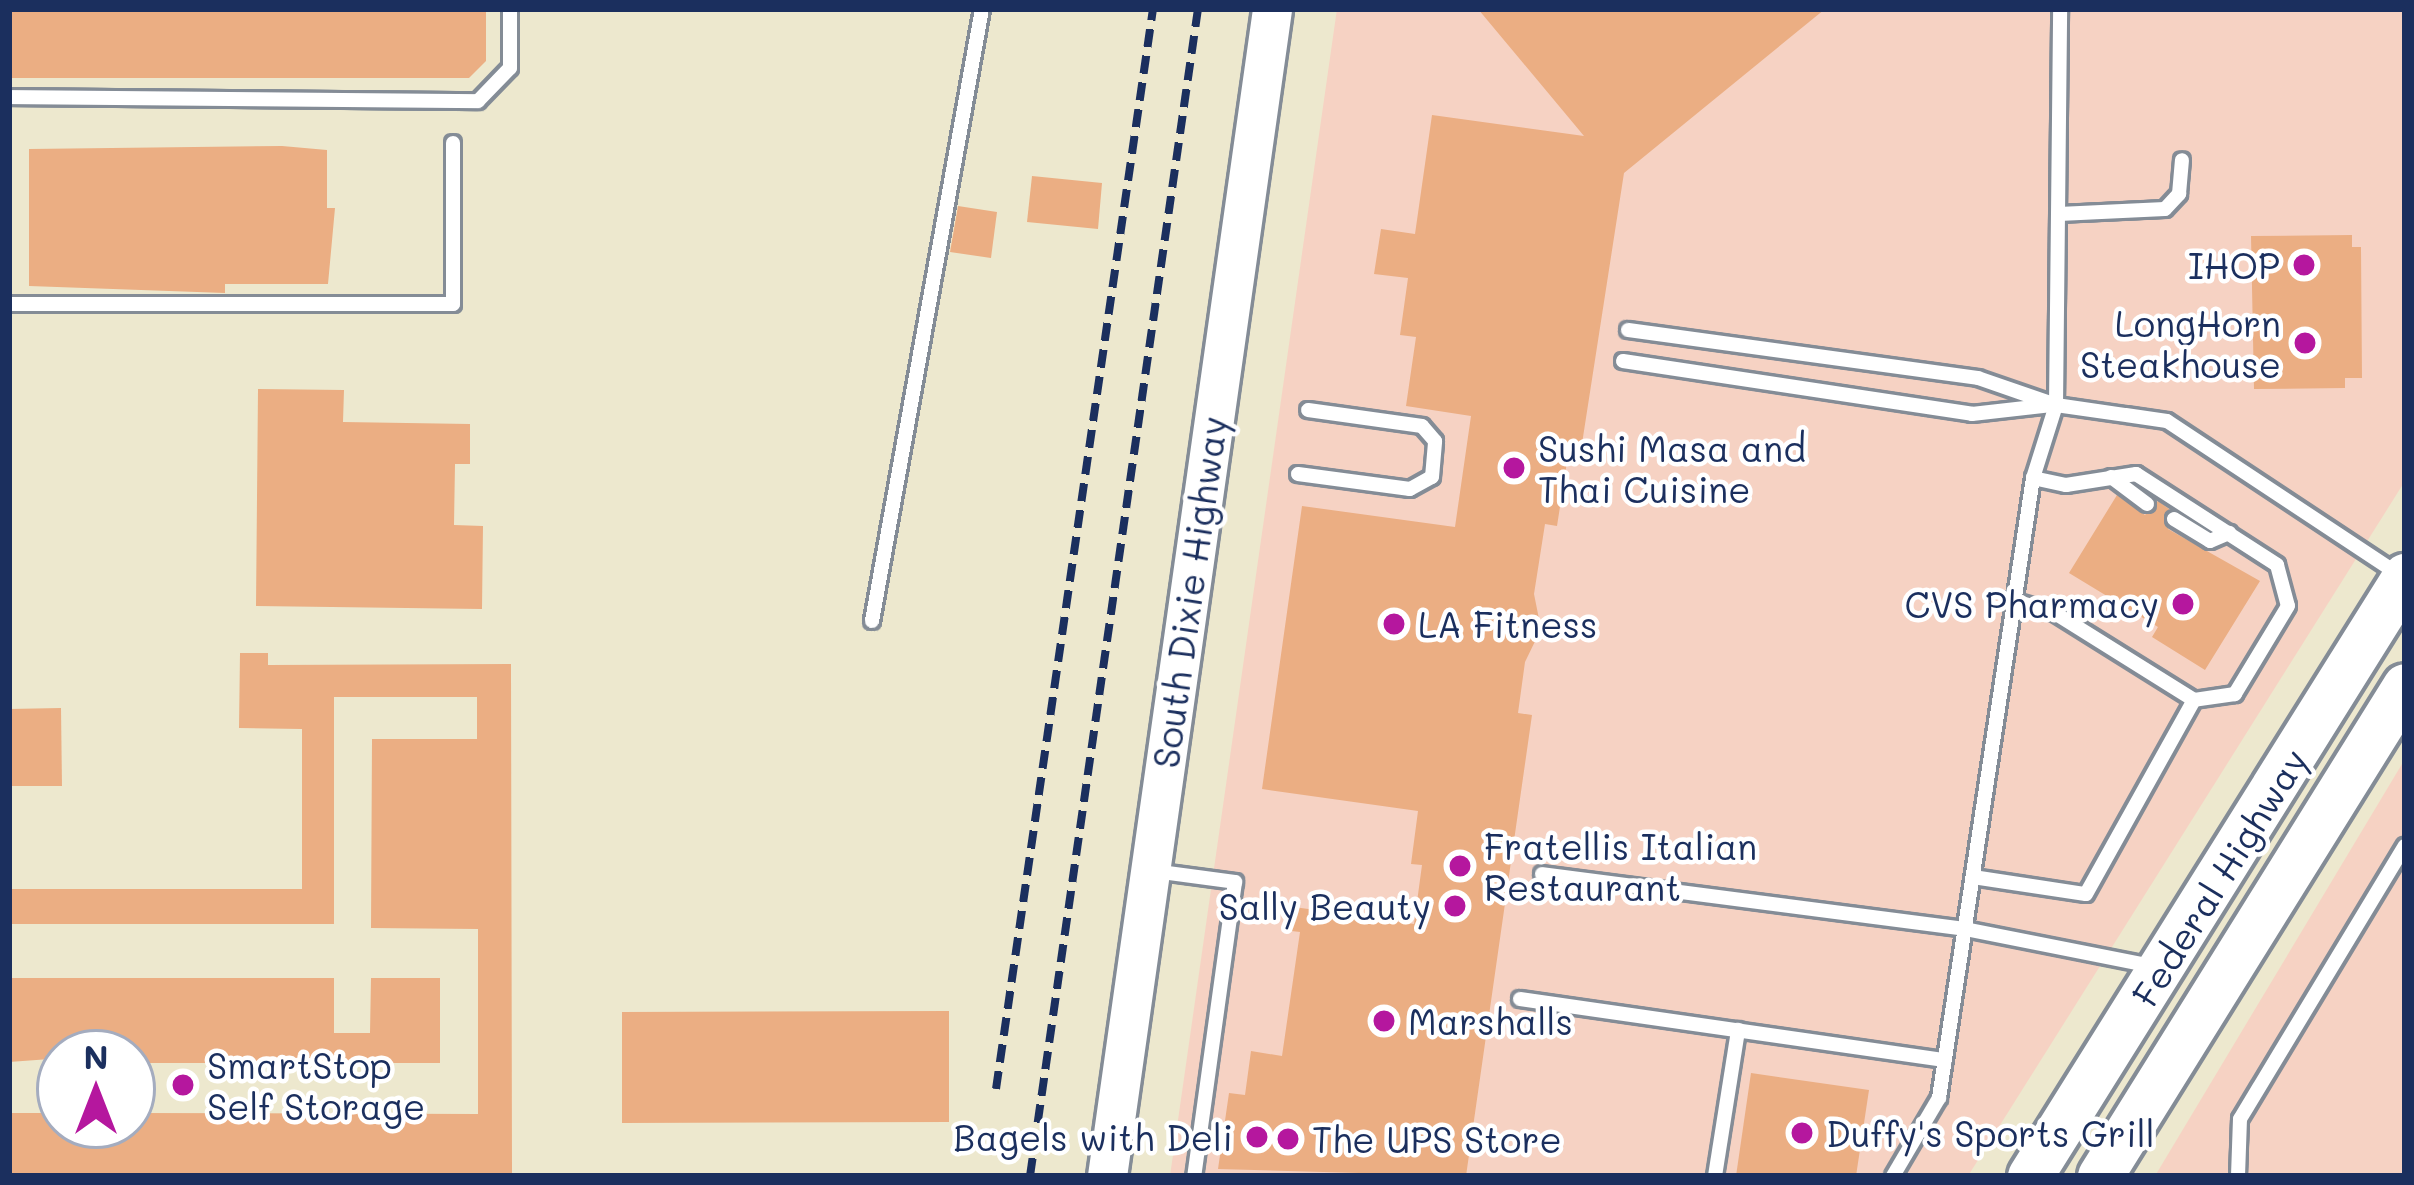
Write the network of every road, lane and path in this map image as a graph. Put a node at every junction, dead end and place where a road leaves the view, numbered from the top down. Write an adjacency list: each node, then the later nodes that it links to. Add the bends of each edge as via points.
1 (511, 9): 5 (lane, via 509,68 478,101)
2 (982, 9): 22 (lane)
3 (1272, 9): 26 (street, South Dixie Highway)
4 (2060, 9): 8 (lane)
5 (9, 97)
6 (453, 143): 9 (lane, via 453,304)
7 (2182, 160): 8 (lane, via 2179,194 2165,209)
8 (2059, 214): 12 (lane)
9 (9, 304)
10 (1628, 330): 12 (lane, via 1978,378)
11 (1623, 362): 12 (lane, via 1972,414)
12 (2056, 405): 16 (lane); 20 (lane, via 2167,421)
13 (1308, 410): 14 (lane, via 1422,426 1436,441 1432,476 1410,489)
14 (1298, 475)
15 (2111, 477): 16 (lane, via 2066,485); 17 (lane); 19 (lane, via 2136,474)
16 (2033, 478): 21 (lane)
17 (2147, 505)
18 (2174, 519): 19 (lane, via 2210,542)
19 (2229, 533): 24 (lane, via 2277,565 2288,606 2235,694)
20 (2404, 577): 30 (main road, Federal Highway)
21 (2015, 601): 24 (lane, via 2055,614); 28 (lane)
22 (872, 621)
23 (2405, 686): 39 (main road, Federal Highway)
24 (2194, 700): 28 (lane, via 2086,894)
25 (2405, 847): 40 (lane, via 2240,1119)
26 (1150, 870): 34 (street, South Dixie Highway); 35 (lane, via 1235,882)
27 (1542, 874): 29 (lane)
28 (1973, 877): 29 (lane)
29 (1966, 929): 30 (lane); 33 (lane)
30 (2163, 968): 38 (main road, Federal Highway)
31 (1520, 999): 32 (lane)
32 (1738, 1030): 33 (lane); 36 (lane)
33 (1945, 1060): 37 (lane, via 1939,1098)
34 (1107, 1176)
35 (1194, 1176)
36 (1715, 1176)
37 (1893, 1176)
38 (2030, 1176)
39 (2100, 1176)
40 (2238, 1176)

